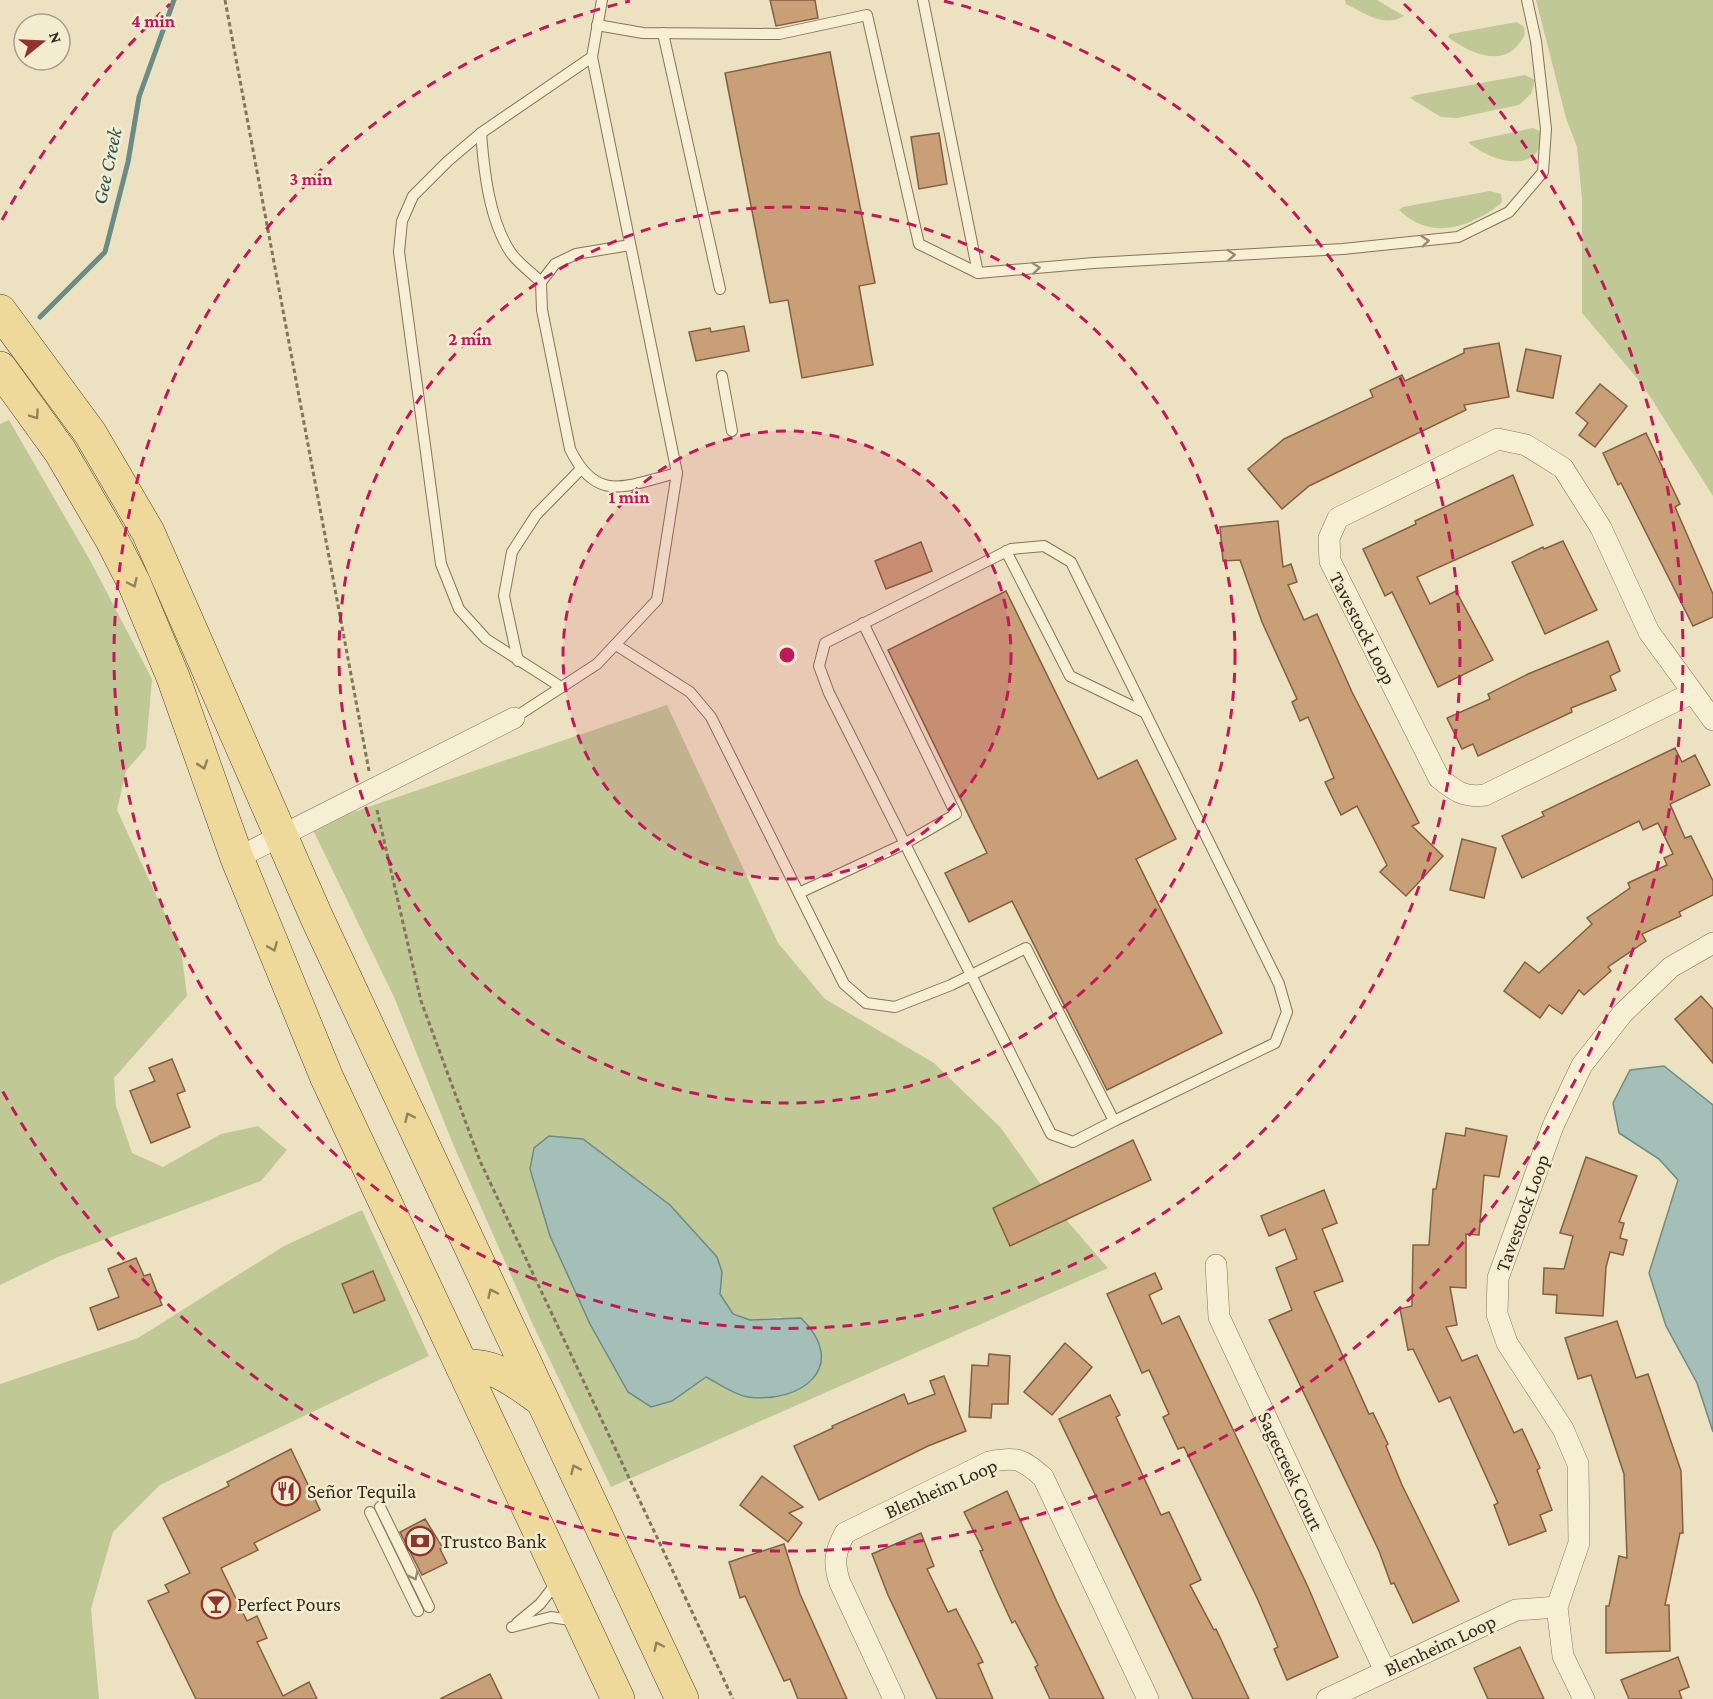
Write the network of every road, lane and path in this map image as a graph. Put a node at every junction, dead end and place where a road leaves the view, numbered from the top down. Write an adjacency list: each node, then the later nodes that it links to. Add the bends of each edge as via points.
1 (225, 0): 28 (path)
2 (602, 0): 5 (lane)
3 (923, 0): 10 (lane)
4 (1527, 0): 10 (lane, one-way to 4, via 1094,262 1343,249 1458,237 1509,212 1543,172 1546,122)
5 (597, 25): 6 (lane); 7 (lane)
6 (663, 33): 10 (lane, via 779,34 867,15 919,244); 12 (lane)
7 (592, 57): 8 (lane); 9 (lane)
8 (481, 133): 11 (lane, via 498,225 512,254); 22 (lane, via 413,196 402,221 399,252 441,564 459,609 486,639)
9 (630, 245): 11 (lane, via 576,254 555,264); 18 (lane)
10 (978, 273)
11 (541, 282): 17 (lane, via 542,310 570,449)
12 (720, 289)
13 (0, 311): 30 (main road, via 90,433 148,532)
14 (0, 368): 32 (main road, one-way to 32, via 60,451 134,583 173,677)
15 (722, 376): 16 (lane)
16 (732, 431)
17 (580, 470): 18 (lane, via 599,485 623,486); 22 (lane, via 536,515 512,552 504,596)
18 (676, 473): 21 (lane, via 657,600)
19 (1006, 551): 20 (lane); 25 (lane, via 1070,676); 25 (lane, via 1044,546 1071,562)
20 (863, 623): 31 (lane, via 825,643 819,666); 31 (lane, via 956,814)
21 (616, 645): 23 (lane, via 597,664); 33 (lane, via 690,692 711,717)
22 (518, 661): 23 (lane)
23 (561, 687): 26 (lane)
24 (1692, 693): 24 (street, Tavestock Loop, via 1485,795 1470,797 1456,792 1439,778 1330,561 1329,538 1338,518 1498,439 1526,445 1563,468 1601,528 1649,632); 27 (street, Tavestock Loop)
25 (1144, 712): 36 (lane, via 1279,984 1287,1012 1275,1043)
26 (514, 718): 30 (street)
27 (1713, 720)
28 (369, 771)
29 (377, 807): 48 (path, via 421,1001 480,1161)
30 (280, 834): 32 (street); 39 (main road, one-way to 30)
31 (904, 844): 33 (lane); 35 (lane)
32 (237, 858): 38 (main road, one-way to 38, via 327,1078)
33 (799, 893): 35 (lane, via 844,984 866,1003 895,1007)
34 (1713, 943): 42 (street, Tavestock Loop, via 1671,967 1623,1013 1582,1065 1553,1126 1498,1278 1497,1314 1507,1343 1563,1429 1578,1464 1579,1543)
35 (970, 976): 36 (lane, via 1051,1134 1072,1142); 36 (lane, via 1026,948)
36 (1114, 1121)
37 (1216, 1265): 45 (street, Sagecreek Court, via 1219,1317)
38 (462, 1366): 39 (main road, via 483,1365 500,1372); 41 (main road)
39 (542, 1400): 47 (main road, one-way to 39)
40 (375, 1510): 43 (lane, one-way to 43)
41 (560, 1576): 44 (main road); 44 (lane, via 540,1604 512,1627 551,1617)
42 (1557, 1607): 45 (street, Blenheim Loop, via 1516,1610); 52 (street, Tavestock Loop, via 1563,1656)
43 (424, 1609)
44 (582, 1622): 46 (main road)
45 (1385, 1671): 51 (street, Blenheim Loop)
46 (618, 1699)
47 (682, 1699)
48 (733, 1699)
49 (894, 1699): 50 (street, Blenheim Loop, via 840,1583 834,1565 838,1545 845,1533 989,1462 1022,1459 1043,1477)
50 (1148, 1699)
51 (1327, 1699)
52 (1584, 1699)

